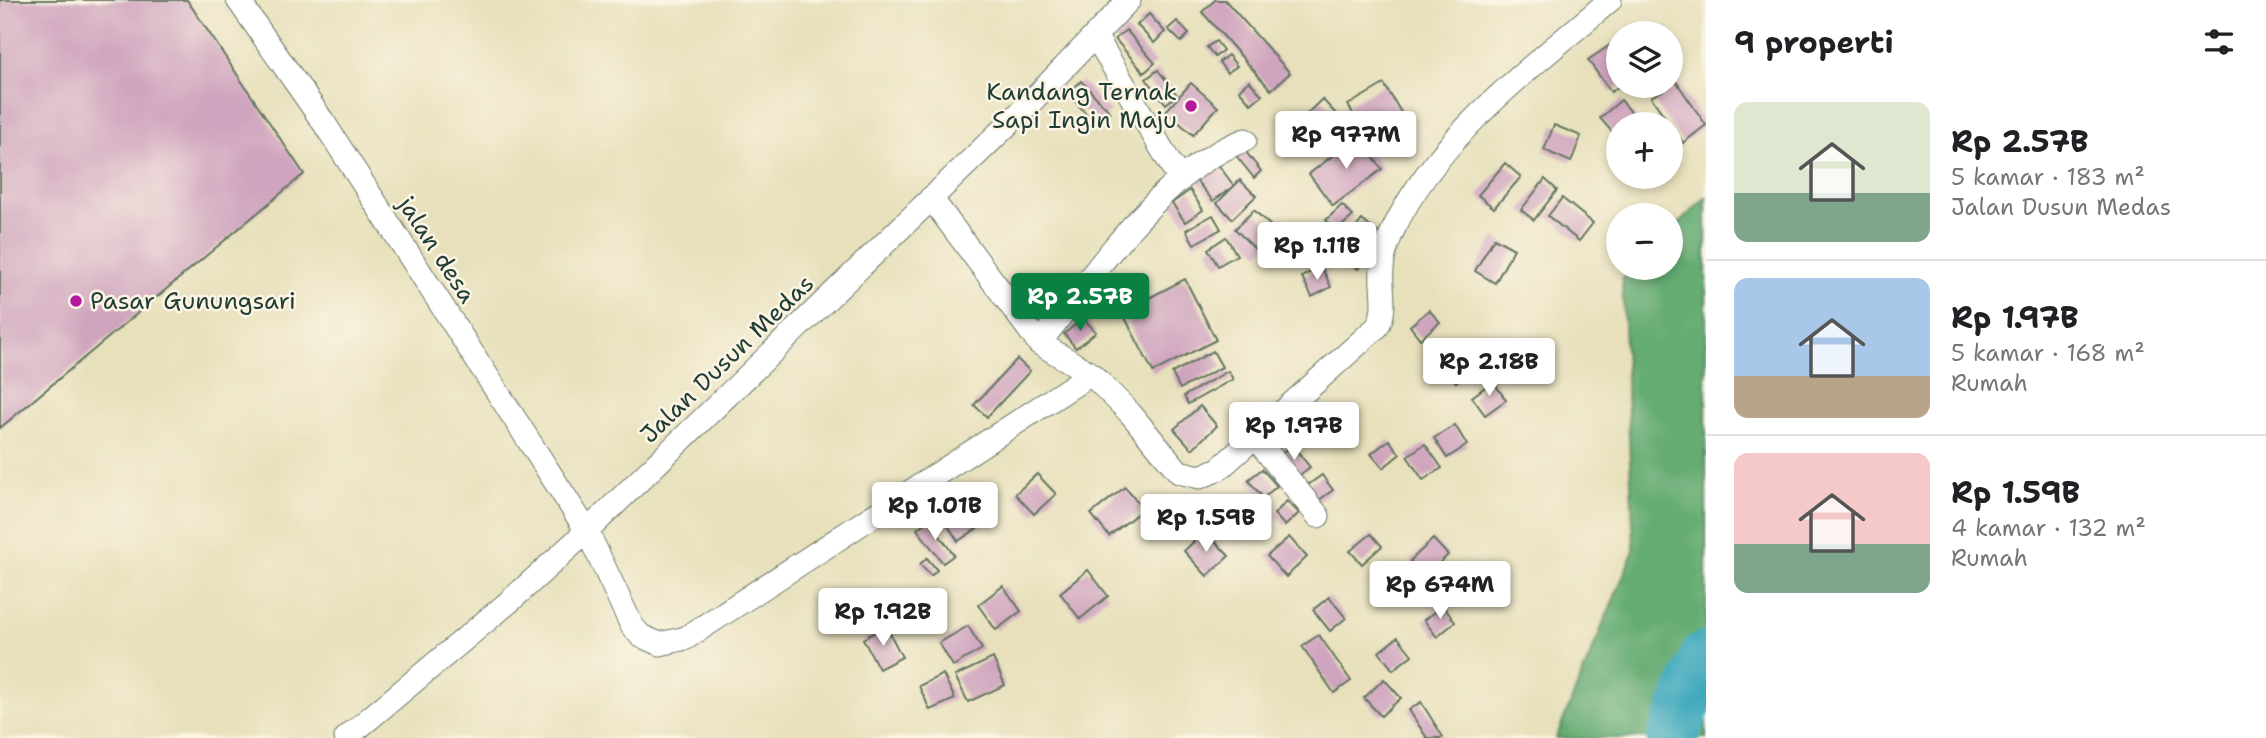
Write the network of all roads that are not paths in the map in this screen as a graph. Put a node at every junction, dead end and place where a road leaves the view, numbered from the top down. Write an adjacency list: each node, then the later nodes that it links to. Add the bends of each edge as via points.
1 (238, 0): 12 (street, jalan desa, via 324,123)
2 (1129, 0): 4 (street, Jalan Dusun Medas)
3 (1610, 0): 10 (street, via 1444,152 1408,202 1386,247 1380,323)
4 (1096, 37): 6 (street); 7 (street, Jalan Dusun Medas)
5 (1245, 140): 6 (street, via 1206,158)
6 (1180, 180): 8 (street, via 1126,236)
7 (932, 198): 8 (street); 12 (street, Jalan Dusun Medas)
8 (1039, 343): 9 (street)
9 (1091, 374): 10 (street, via 1184,475 1200,477 1215,472); 12 (street, jalan desa, via 680,641 653,642 632,626)
10 (1255, 437): 11 (street)
11 (1318, 516)
12 (587, 531): 13 (street, Jalan Dusun Medas)
13 (346, 738)

